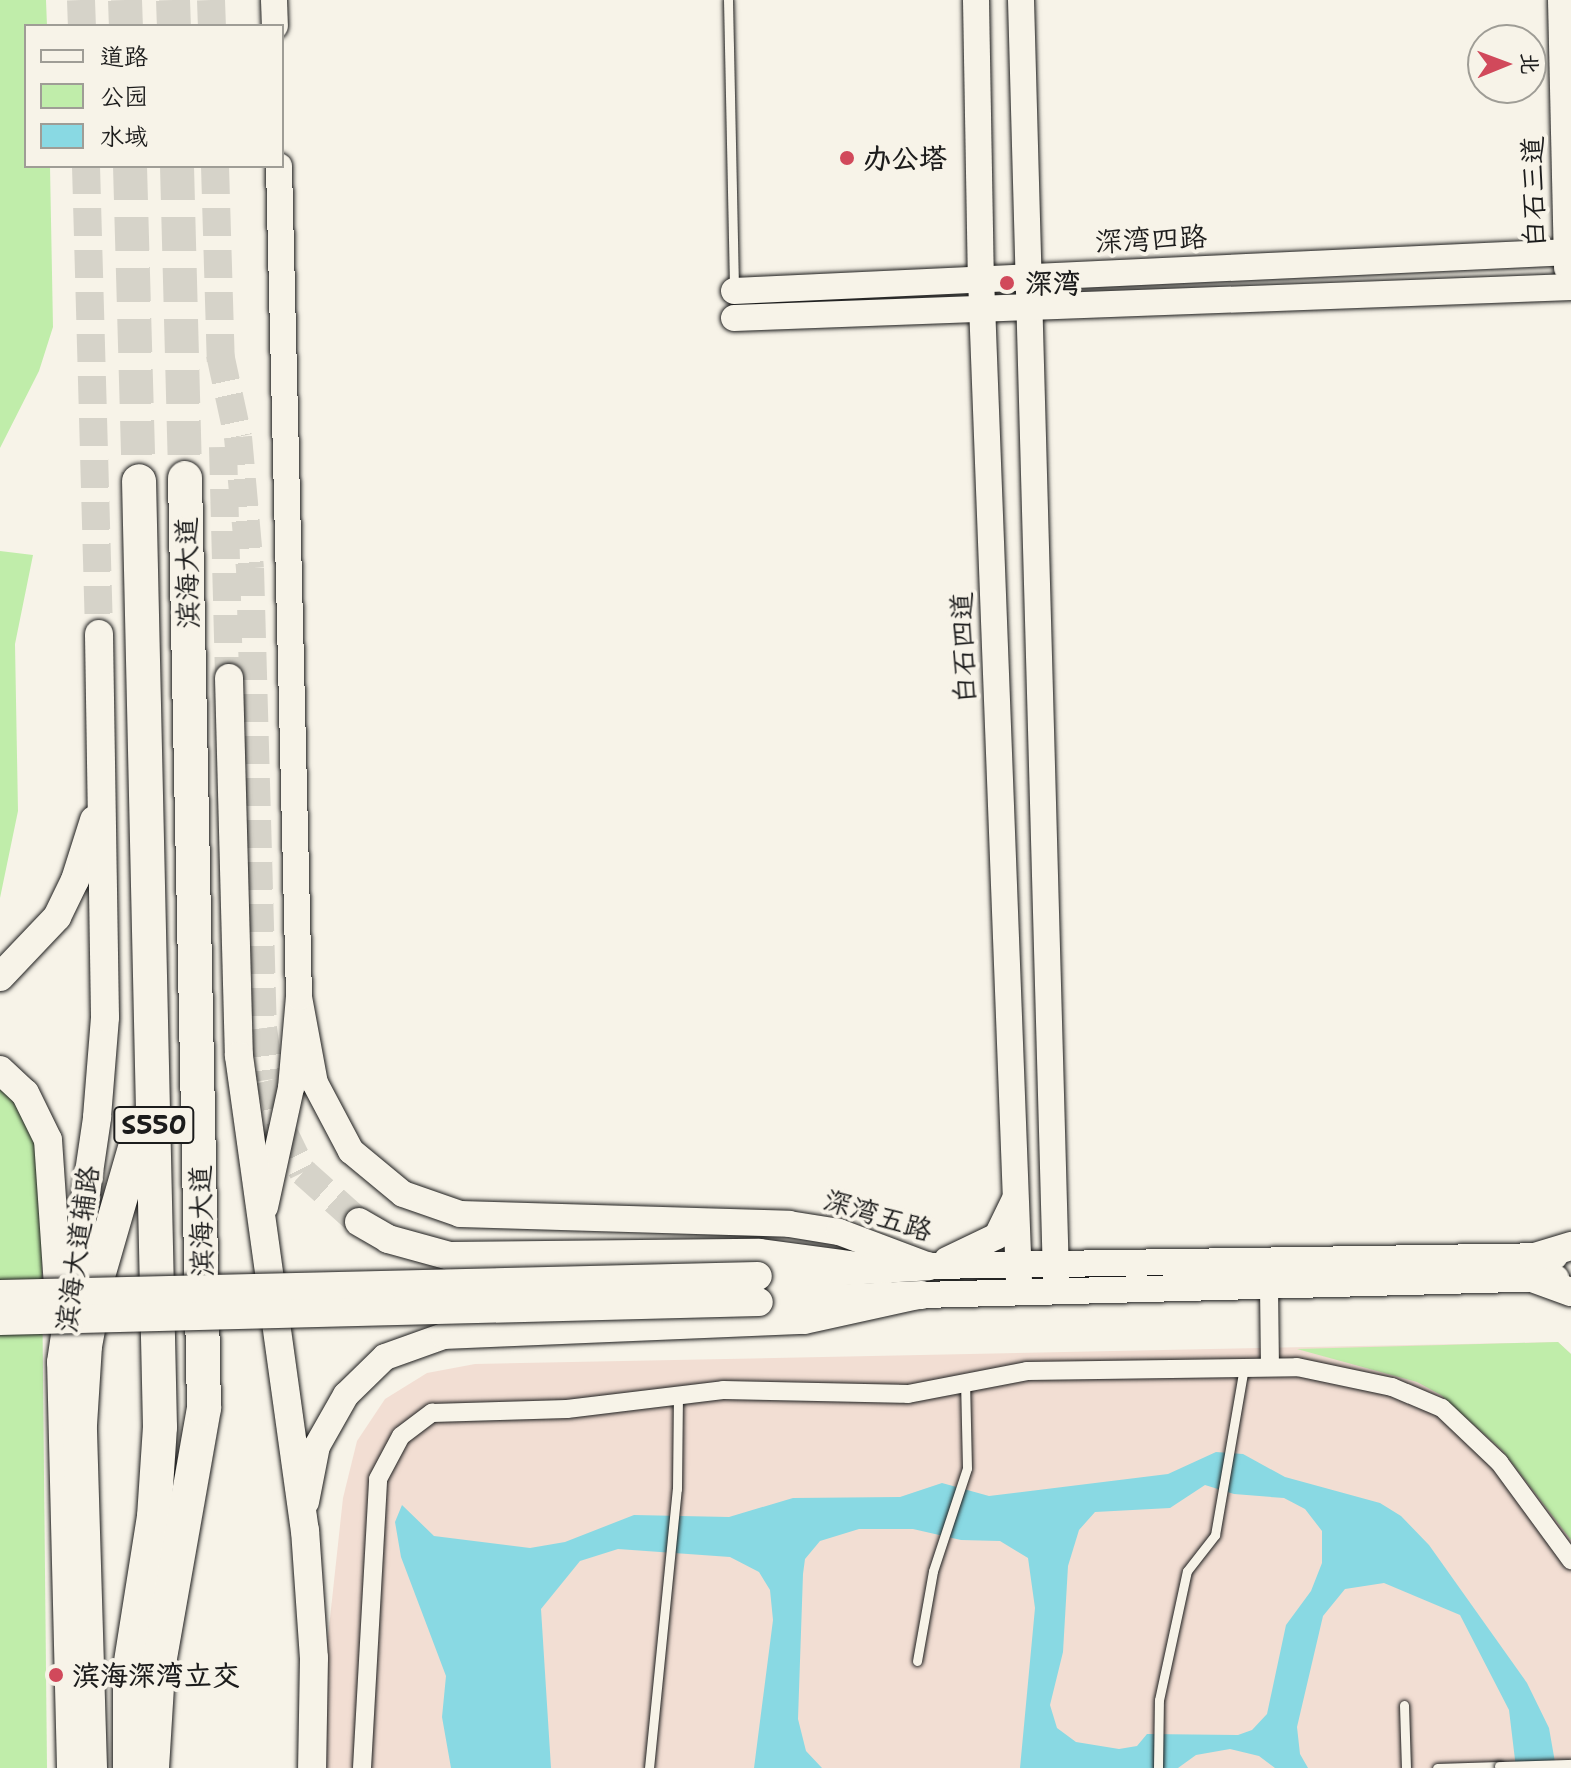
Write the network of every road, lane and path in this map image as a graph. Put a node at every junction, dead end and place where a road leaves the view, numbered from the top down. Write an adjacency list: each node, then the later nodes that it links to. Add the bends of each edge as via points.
1 (274, 0): 6 (street)
2 (728, 0): 12 (lane)
3 (976, 0): 10 (street, 白石四道)
4 (1021, 0): 9 (street)
5 (1561, 0): 8 (street, 白石三道)
6 (275, 24)
7 (279, 168): 22 (street)
8 (1569, 252): 9 (street, 深湾四路); 11 (street, 白石三道)
9 (1026, 277): 10 (street, 深湾四路); 13 (street)
10 (981, 278): 12 (street, 深湾四路); 14 (street, 白石四道)
11 (1569, 287): 13 (street)
12 (734, 291): 15 (lane)
13 (1027, 307): 14 (street); 26 (street)
14 (983, 309): 15 (street); 25 (street, 白石四道)
15 (734, 318)
16 (185, 478): 60 (highway, 滨海大道 / S550, via 204,1408 158,1669)
17 (139, 481): 23 (highway, 滨海大道 / S550)
18 (99, 634): 20 (main road, 滨海大道辅路 / S550)
19 (229, 678): 28 (main road, via 239,1056)
20 (102, 764): 21 (main road, via 89,843 75,880 34,946); 46 (main road, 滨海大道辅路 / S550, via 107,939 102,1060)
21 (0, 977)
22 (299, 997): 28 (street, via 291,1088 271,1166); 34 (street, 深湾五路, via 315,1083 331,1122 374,1173 430,1206 494,1218 789,1224 839,1232)
23 (153, 1061): 58 (highway, via 137,1149 98,1276 85,1346 80,1425); 59 (highway, 滨海大道 / S550, via 159,1441 154,1517 130,1668)
24 (0, 1070): 46 (main road, via 25,1093 48,1140)
25 (1018, 1188): 33 (street, 白石四道); 34 (street, via 997,1236)
26 (1055, 1192): 31 (street, via 1072,1237 1101,1254); 32 (street)
27 (359, 1222): 36 (main road, via 388,1239 450,1256 759,1253)
28 (263, 1226): 51 (main road)
29 (1571, 1246): 35 (main road)
30 (1571, 1256): 35 (street, 深湾五路)
31 (1140, 1262): 32 (street, 深湾五路); 35 (street, 深湾五路)
32 (1056, 1264): 33 (street, 深湾五路); 40 (street)
33 (1019, 1265): 34 (street, 深湾五路); 42 (street, 白石四道)
34 (929, 1266): 36 (main road)
35 (1535, 1268): 37 (street, 深湾五路); 38 (street, 深湾五路); 41 (main road)
36 (886, 1270): 39 (main road)
37 (1571, 1278)
38 (1269, 1286): 40 (street, 深湾五路); 48 (street)
39 (758, 1289): 43 (main road, bridge); 44 (main road); 45 (main road, bridge)
40 (1057, 1292): 42 (street, 深湾五路)
41 (1571, 1292)
42 (1020, 1293): 44 (street, 深湾五路)
43 (0, 1294)
44 (922, 1295): 51 (street, 深湾五路, via 804,1321 486,1333 408,1346 365,1373 329,1419 309,1473)
45 (0, 1321)
46 (61, 1362): 57 (main road, 滨海大道辅路 / S550)
47 (1245, 1365): 48 (street); 49 (street, via 1017,1371); 64 (lane, via 1215,1535 1187,1571 1157,1720)
48 (1270, 1365): 52 (street, via 1392,1387 1442,1408 1499,1462)
49 (965, 1383): 50 (street, via 908,1394); 53 (lane, via 967,1468 933,1571)
50 (678, 1393): 62 (street, via 567,1409 432,1413 401,1436 382,1465 375,1498); 63 (lane, via 677,1489)
51 (305, 1530): 61 (main road, via 314,1658)
52 (1571, 1560)
53 (917, 1661)
54 (1404, 1705): 65 (lane)
55 (1571, 1764): 56 (lane, bridge)
56 (1499, 1766): 66 (lane)
57 (71, 1768)
58 (90, 1768)
59 (130, 1768)
60 (152, 1768)
61 (312, 1768)
62 (362, 1768)
63 (649, 1768)
64 (1158, 1768)
65 (1406, 1768)
66 (1437, 1768)

